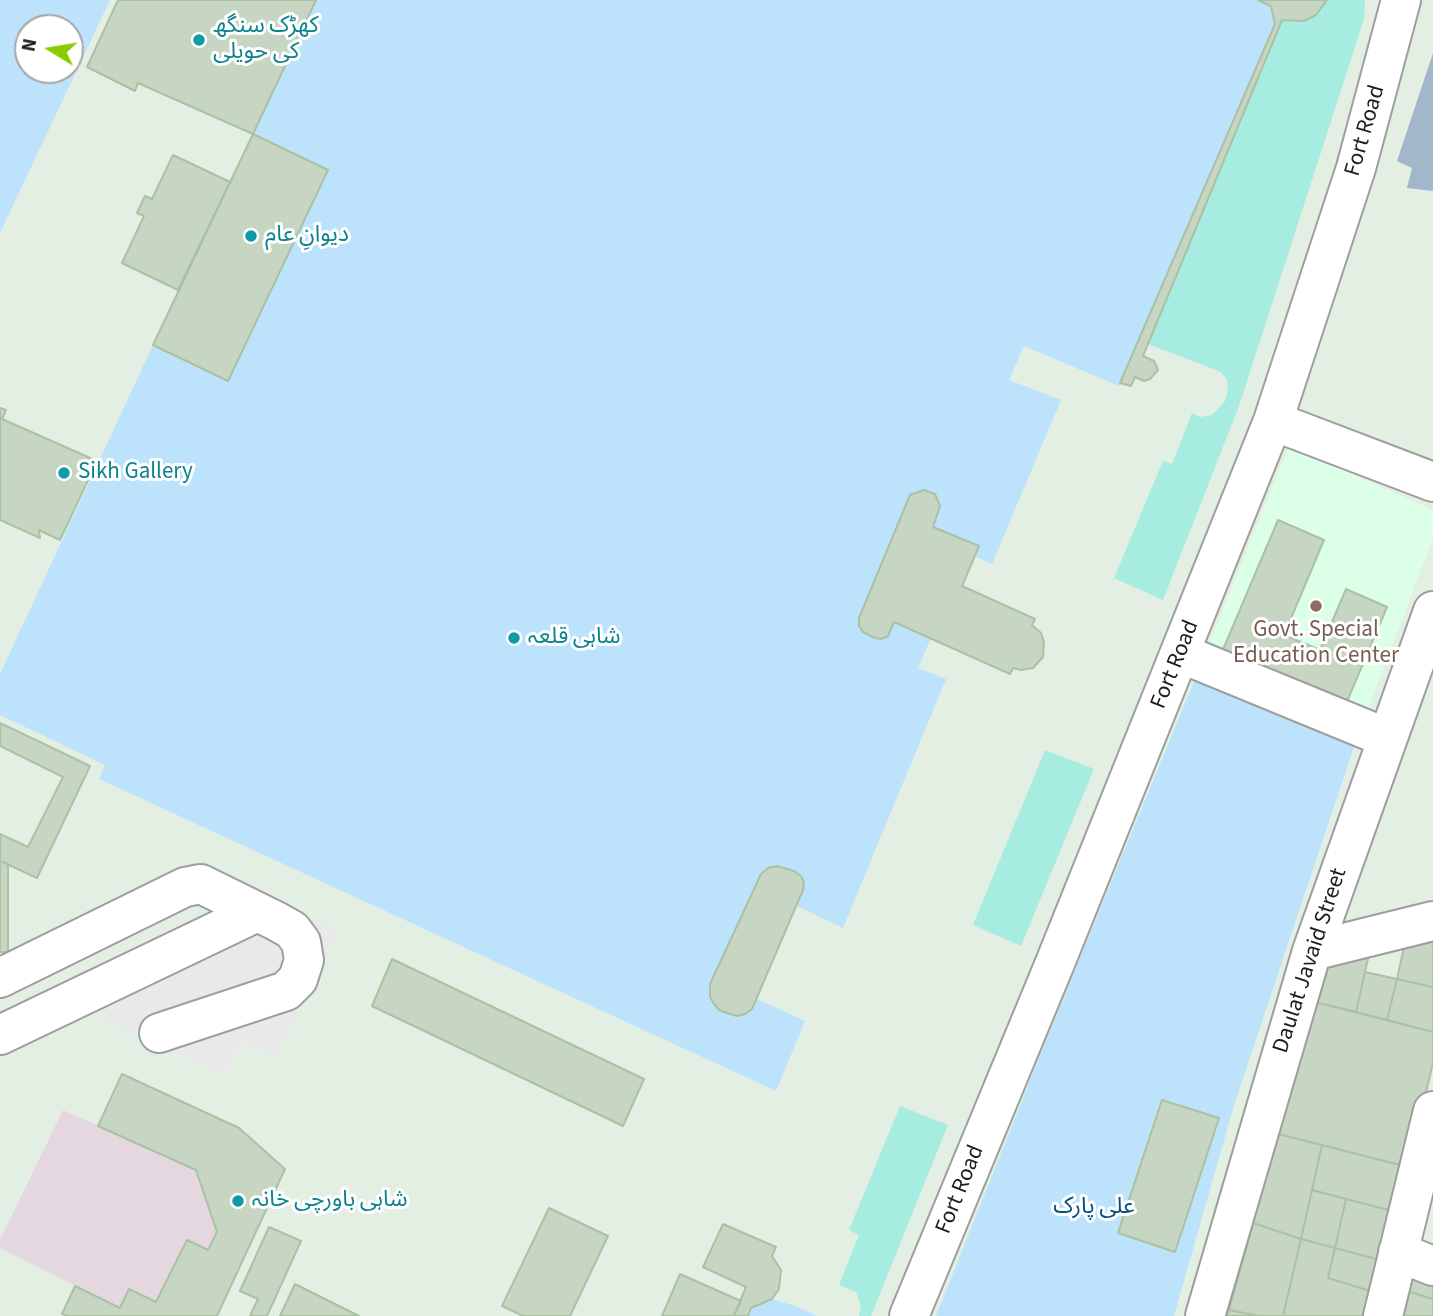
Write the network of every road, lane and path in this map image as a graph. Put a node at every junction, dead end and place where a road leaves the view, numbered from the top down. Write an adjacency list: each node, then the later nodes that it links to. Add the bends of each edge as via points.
1 (1401, 0): 2 (street, Fort Road, via 1356,168)
2 (1273, 421): 3 (street); 5 (street, Fort Road)
3 (1433, 482)
4 (1433, 611): 6 (street, Daulat Javaid Street)
5 (1181, 653): 6 (street); 16 (street, Fort Road)
6 (1387, 738): 9 (street, Daulat Javaid Street)
7 (257, 912): 10 (street, via 201,884 185,887); 11 (street, via 292,930 301,942 304,960 298,979 286,991); 12 (street)
8 (1433, 921): 9 (street)
9 (1312, 951): 17 (street, Daulat Javaid Street)
10 (0, 978)
11 (159, 1033)
12 (0, 1035)
13 (1433, 1111): 14 (street)
14 (1398, 1252): 15 (street); 18 (street)
15 (1433, 1266)
16 (909, 1316)
17 (1205, 1316)
18 (1382, 1316)

